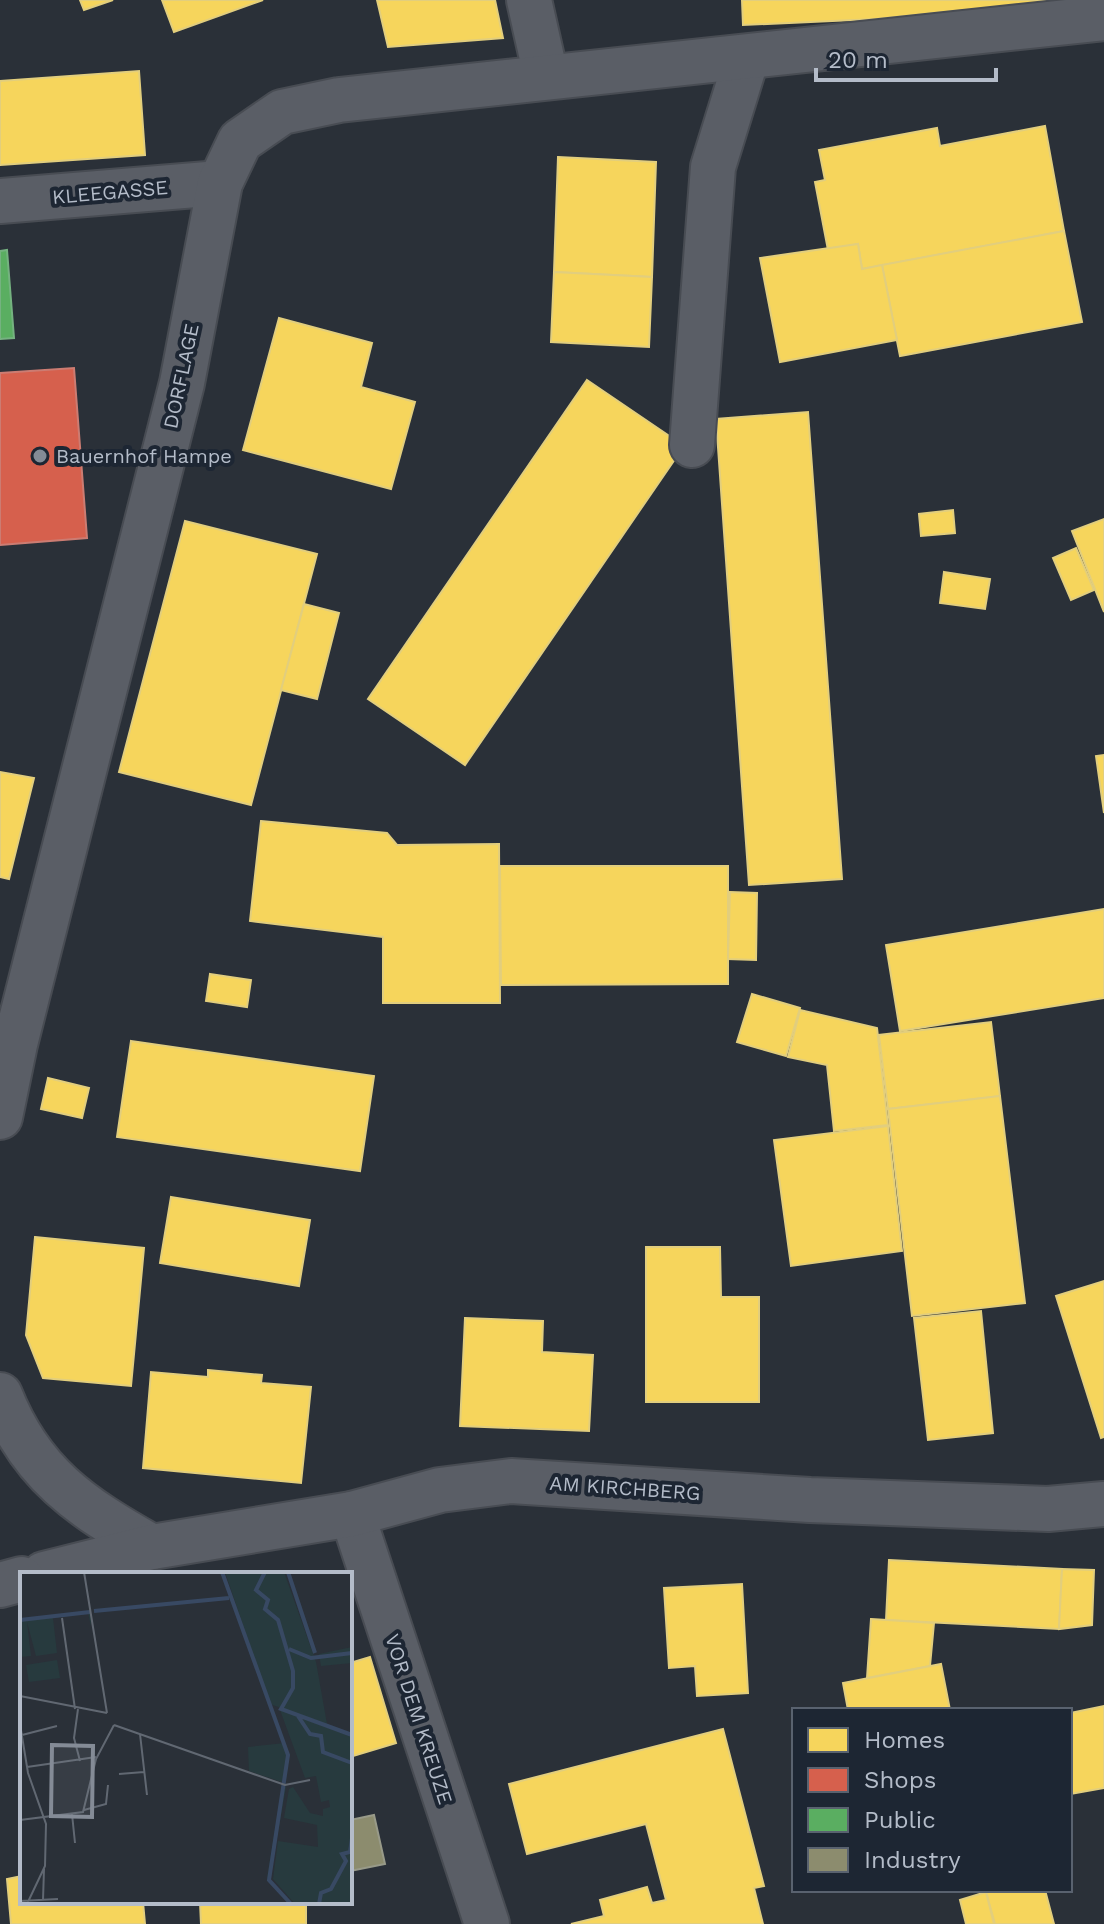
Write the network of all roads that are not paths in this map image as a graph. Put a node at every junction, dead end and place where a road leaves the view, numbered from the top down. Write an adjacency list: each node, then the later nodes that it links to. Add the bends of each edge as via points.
1 (529, 0): 4 (street)
2 (1104, 18): 3 (street, DORFLAGE)
3 (747, 57): 4 (street, DORFLAGE); 7 (street, via 713,167)
4 (546, 76): 5 (street, DORFLAGE, via 339,100 282,112 240,141)
5 (220, 183): 6 (street, KLEEGASSE); 8 (street, DORFLAGE, via 182,383)
6 (0, 201)
7 (692, 445)
8 (0, 1117)
9 (0, 1395): 12 (street, via 48,1476 91,1513)
10 (1104, 1504): 11 (street, AM KIRCHBERG, via 1048,1509 810,1500 511,1481 440,1490)
11 (352, 1514): 12 (street, AM KIRCHBERG); 16 (street, VOR DEM KREUZE)
12 (152, 1547): 13 (street, AM KIRCHBERG)
13 (52, 1572)
14 (20, 1580): 15 (street)
15 (0, 1585)
16 (487, 1924)

